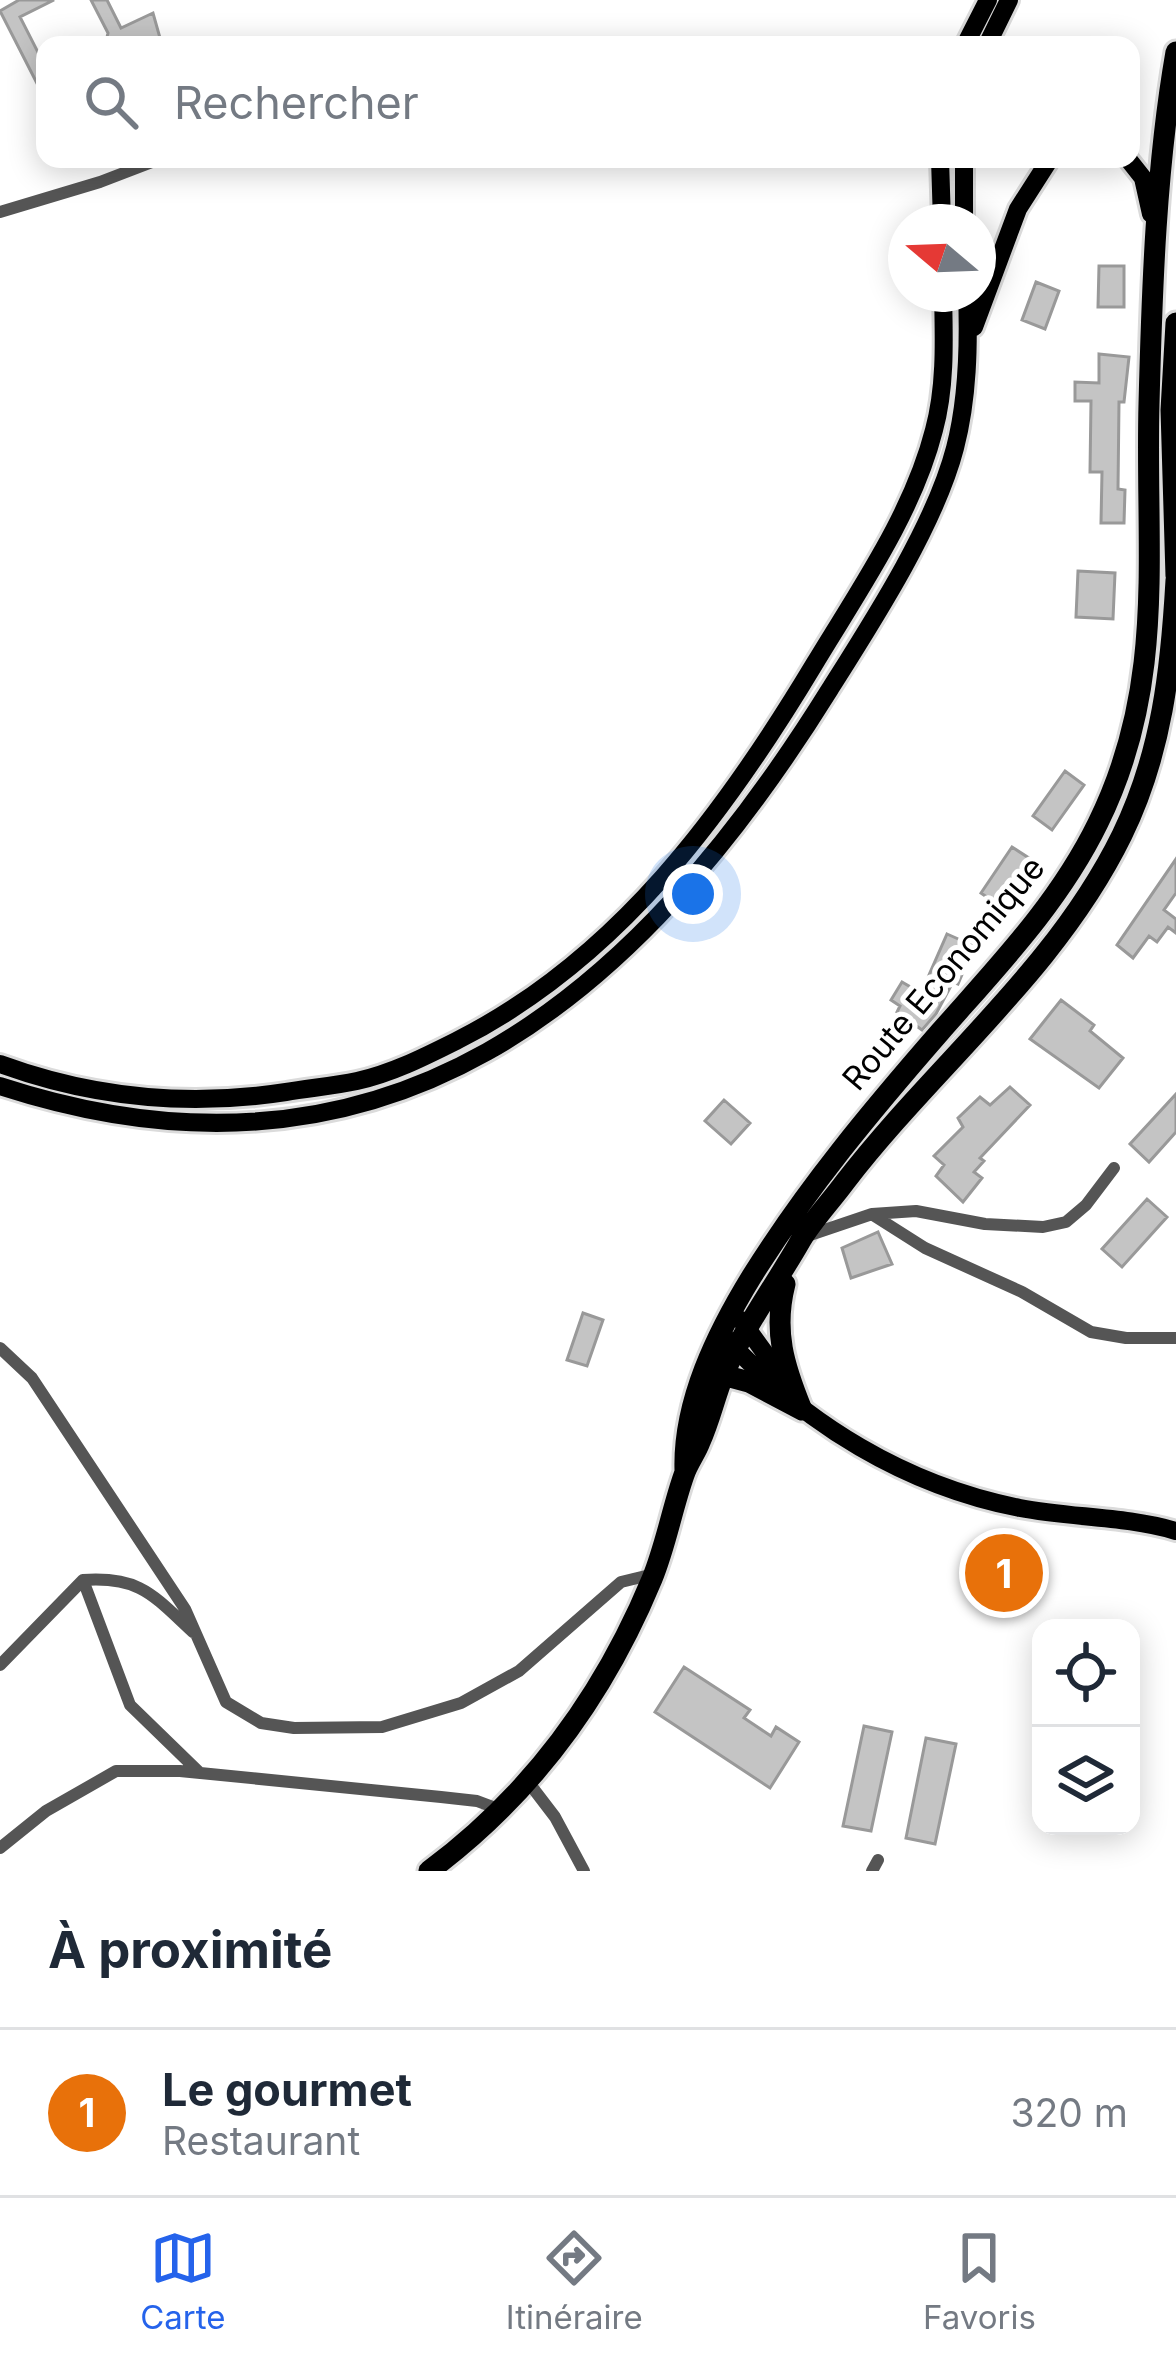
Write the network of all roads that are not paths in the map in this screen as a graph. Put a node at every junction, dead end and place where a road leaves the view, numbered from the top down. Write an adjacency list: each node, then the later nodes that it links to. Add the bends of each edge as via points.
1 (988, 0): 3 (main road)
2 (1009, 0): 4 (main road)
3 (970, 36)
4 (991, 36)
5 (1176, 52): 14 (highway, Route Economique)
6 (137, 168): 13 (street)
7 (940, 168): 11 (main road)
8 (964, 168): 12 (main road)
9 (1043, 168): 18 (main road, via 1018,209 981,306)
10 (1135, 168): 14 (main road, via 1148,194)
11 (941, 204)
12 (964, 204)
13 (0, 212)
14 (1157, 264): 19 (highway, Route Economique, via 1149,406)
15 (943, 312): 21 (main road, via 935,428 903,510 835,631 701,835 623,921 541,992 415,1062 358,1081 241,1099 136,1096)
16 (967, 312): 18 (main road)
17 (1176, 323): 19 (highway, Route Economique)
18 (966, 392): 22 (main road, via 947,474 917,536 773,780 692,884 563,1004 428,1081 314,1115 129,1119)
19 (1166, 491): 20 (highway, Route Economique); 23 (highway, Route Economique, via 1145,677 1098,824 1039,920)
20 (1176, 578): 24 (highway, Route Economique, via 1160,730 1122,834 1060,935)
21 (0, 1064)
22 (0, 1086)
23 (868, 1115): 24 (highway); 28 (highway, Route Economique, via 797,1205)
24 (888, 1130): 27 (highway, Route Economique)
25 (1114, 1168): 26 (street, via 1066,1222 1043,1228 916,1211)
26 (872, 1214): 27 (street); 31 (street, via 1090,1332)
27 (801, 1241): 29 (highway, Route Economique); 35 (highway, via 779,1327)
28 (731, 1310): 29 (main road); 30 (highway, Route Economique)
29 (749, 1328): 33 (highway, Route Economique); 35 (main road)
30 (720, 1331): 33 (main road); 36 (highway, Route Economique, via 688,1429)
31 (1176, 1338)
32 (0, 1348): 40 (street, via 32,1378)
33 (736, 1349): 34 (highway, Route Economique); 35 (main road)
34 (723, 1375): 35 (highway); 36 (highway, Route Economique)
35 (802, 1410): 37 (main road, via 879,1457 986,1500)
36 (685, 1470): 38 (highway, Route Economique)
37 (1176, 1531)
38 (654, 1574): 40 (street, via 621,1582 519,1671 460,1703 382,1726 261,1723 226,1702); 43 (highway, Route Economique, via 626,1639)
39 (82, 1580): 40 (street, via 144,1587); 41 (street); 42 (street, via 130,1705)
40 (198, 1637)
41 (0, 1665)
42 (201, 1774): 44 (street, via 477,1801); 45 (street, via 116,1771)
43 (529, 1783): 44 (highway, Route Economique); 47 (street)
44 (502, 1811): 46 (highway, Route Economique)
45 (0, 1849)
46 (429, 1871)
47 (584, 1871)

